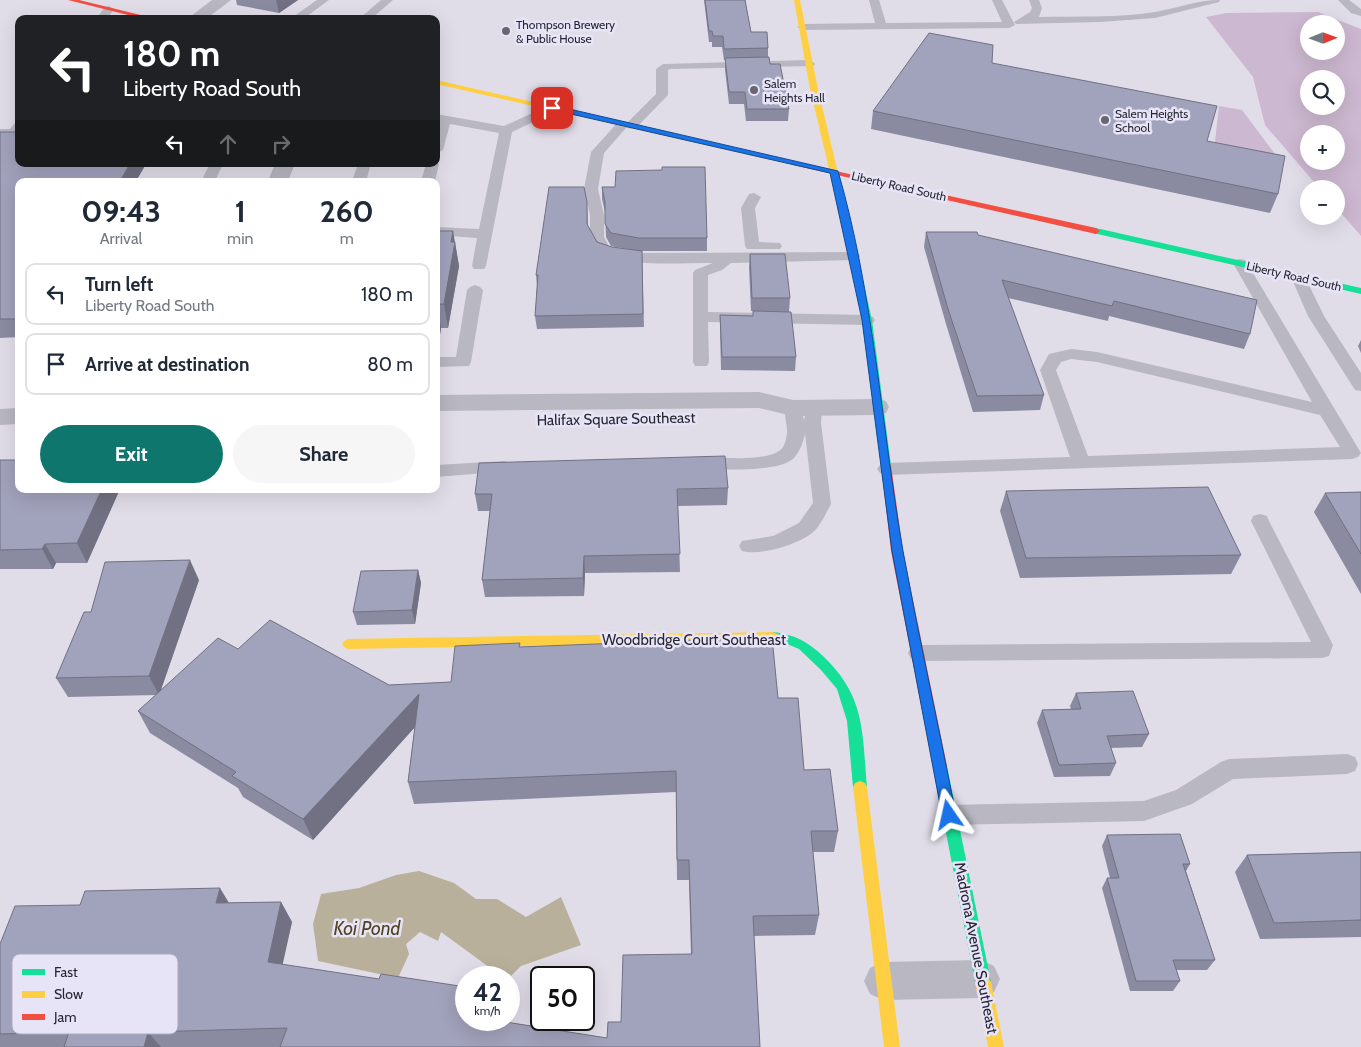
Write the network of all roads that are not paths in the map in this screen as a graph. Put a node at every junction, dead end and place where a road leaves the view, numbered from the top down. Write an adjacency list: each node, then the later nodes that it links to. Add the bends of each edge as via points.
1 (71, 0): 11 (main road)
2 (223, 0): 16 (street)
3 (324, 0): 17 (lane)
4 (388, 0): 18 (lane)
5 (797, 0): 22 (main road, Madrona Avenue Southeast)
6 (874, 0): 21 (lane)
7 (998, 0): 20 (lane)
8 (1034, 0): 19 (lane, via 1035,14)
9 (1215, 0): 19 (lane, via 1155,15)
10 (1343, 0): 13 (lane)
11 (86, 2): 12 (main road)
12 (109, 8): 14 (lane); 15 (main road)
13 (1361, 13)
14 (104, 15)
15 (138, 15)
16 (201, 15)
17 (301, 15)
18 (369, 15)
19 (1026, 20): 20 (lane)
20 (1009, 24): 21 (lane)
21 (882, 26): 22 (lane)
22 (803, 27): 23 (main road, Madrona Avenue Southeast)
23 (809, 64): 27 (lane, via 667,66 662,69 662,95); 31 (main road, Madrona Avenue Southeast)
24 (440, 83): 25 (main road, Liberty Road South)
25 (552, 108): 27 (main road, Liberty Road South); 28 (lane)
26 (440, 119): 28 (lane)
27 (627, 125): 31 (main road, Liberty Road South); 36 (lane, via 598,152 591,189 597,215 597,237 604,251 630,257)
28 (506, 130): 34 (lane)
29 (15, 131): 30 (lane)
30 (0, 133)
31 (834, 171): 35 (main road, Madrona Avenue Southeast); 37 (main road, Liberty Road South)
32 (754, 197): 35 (lane, via 748,208 752,246)
33 (440, 231): 34 (lane)
34 (485, 234): 38 (lane)
35 (852, 251): 36 (lane); 44 (main road, Madrona Avenue Southeast)
36 (727, 259): 39 (lane)
37 (1240, 263): 40 (main road, Liberty Road South); 51 (lane)
38 (479, 266)
39 (700, 273): 43 (lane)
40 (1298, 277): 42 (main road, Liberty Road South); 47 (lane, via 1316,316)
41 (475, 290): 45 (lane, via 463,362)
42 (1361, 291)
43 (701, 317): 44 (lane); 46 (lane)
44 (866, 320): 49 (main road, Madrona Avenue Southeast)
45 (440, 362)
46 (701, 362)
47 (1361, 386)
48 (440, 403): 50 (street, Halifax Square Southeast, via 759,400)
49 (877, 407): 50 (street, Halifax Square Southeast); 58 (main road, Madrona Avenue Southeast)
50 (804, 408): 54 (street, Halifax Square Southeast, via 761,417); 56 (lane, via 794,443 785,456 777,460); 61 (lane, via 812,424 822,504 806,528 777,542)
51 (1326, 411): 55 (lane, via 1352,453); 55 (lane, via 1071,354 1055,358 1048,370)
52 (15, 416): 53 (street)
53 (0, 417)
54 (440, 420)
55 (1082, 462): 58 (lane)
56 (684, 464)
57 (526, 467): 59 (lane)
58 (886, 469): 63 (main road, Madrona Avenue Southeast, via 897,551)
59 (440, 470)
60 (1260, 521): 63 (lane, via 1323,645 1322,650)
61 (749, 546)
62 (348, 644): 67 (main road, Woodbridge Court Southeast, via 762,637 787,638 802,643 835,676 851,708)
63 (918, 653): 65 (main road, Madrona Avenue Southeast)
64 (1348, 764): 65 (lane, via 1229,769 1184,798 1144,811)
65 (949, 815): 66 (main road, Madrona Avenue Southeast)
66 (981, 979): 67 (street); 69 (main road, Madrona Avenue Southeast)
67 (883, 981): 68 (main road, Woodbridge Court Southeast)
68 (892, 1047)
69 (996, 1047)

